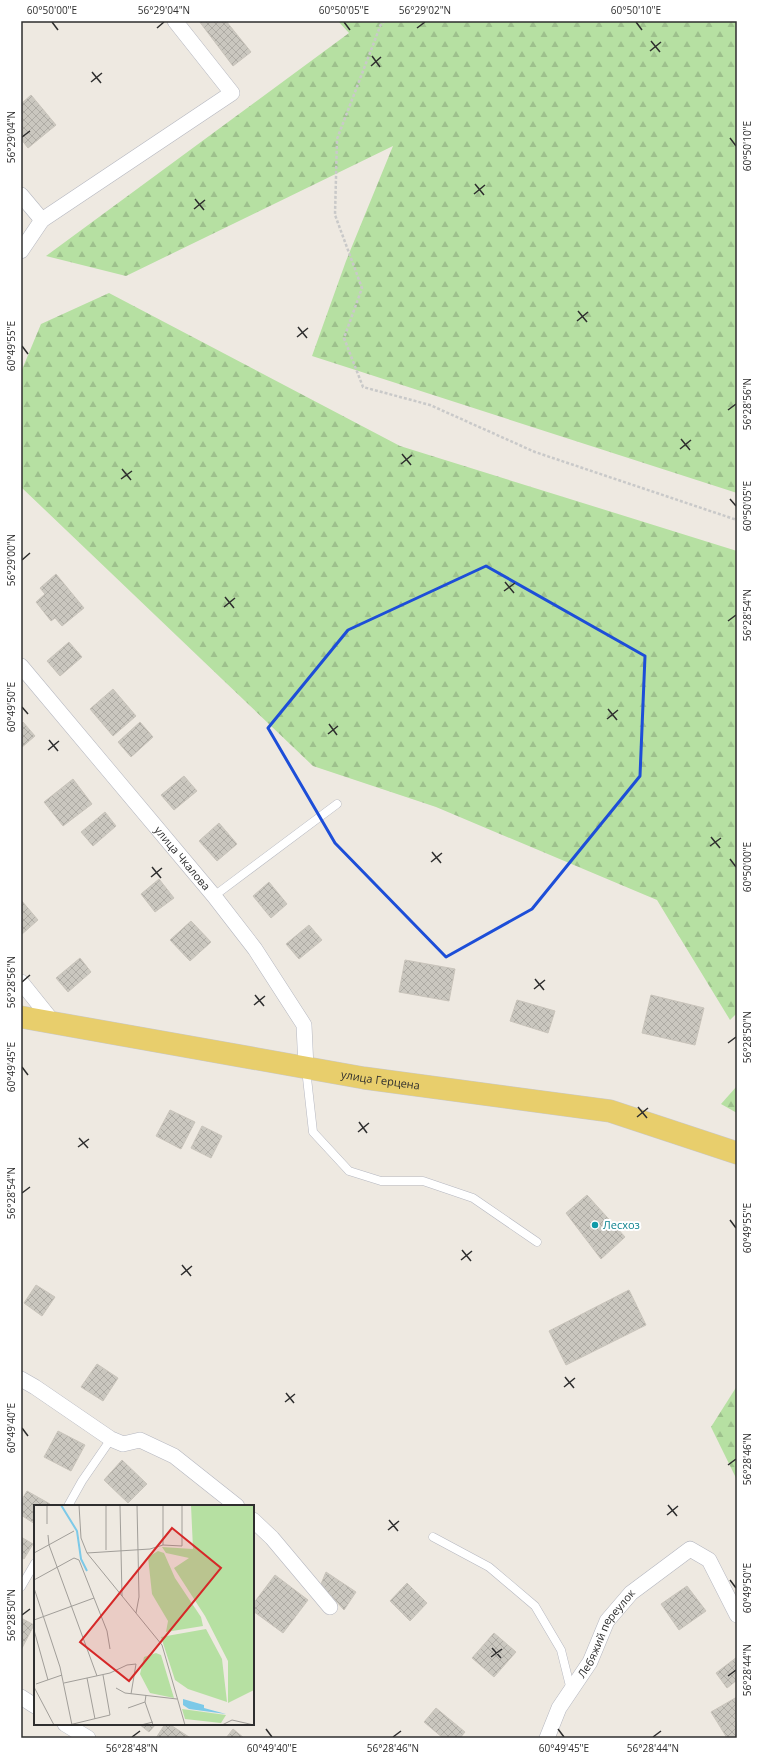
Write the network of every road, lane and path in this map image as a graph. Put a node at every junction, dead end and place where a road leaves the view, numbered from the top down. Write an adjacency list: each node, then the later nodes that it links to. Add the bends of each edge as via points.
1 (175, 21): 4 (street, via 232,93)
2 (385, 21): 6 (path, via 381,24 337,139 335,215 362,288 344,338 363,388 430,405 535,452)
3 (21, 195): 4 (street)
4 (42, 220): 5 (street)
5 (21, 251)
6 (737, 520)
7 (21, 666): 9 (street, улица Чкалова)
8 (337, 804): 9 (lane)
9 (214, 896): 13 (street, улица Чкалова, via 255,949 304,1025)
10 (21, 982): 12 (street)
11 (21, 1017): 12 (main road, улица Герцена)
12 (54, 1023): 13 (main road, улица Герцена)
13 (306, 1068): 14 (main road, улица Герцена, via 610,1112); 15 (lane, via 313,1132 349,1171 381,1181 423,1181 473,1198)
14 (737, 1153)
15 (537, 1242)
16 (21, 1379): 17 (street)
17 (111, 1439): 18 (lane); 19 (street, via 123,1444 140,1440 174,1456)
18 (69, 1505)
19 (236, 1505)
20 (254, 1521): 24 (street, via 272,1538)
21 (433, 1536): 26 (lane, via 489,1567 536,1606 561,1650)
22 (34, 1565): 23 (lane)
23 (21, 1587)
24 (330, 1607)
25 (737, 1615): 26 (street, Лебяжий переулок, via 709,1560 690,1549 626,1598 607,1621 590,1662)
26 (571, 1691): 31 (street, Лебяжий переулок, via 559,1708)
27 (21, 1697): 28 (street)
28 (34, 1705)
29 (67, 1725): 30 (street)
30 (88, 1738)
31 (547, 1738)

